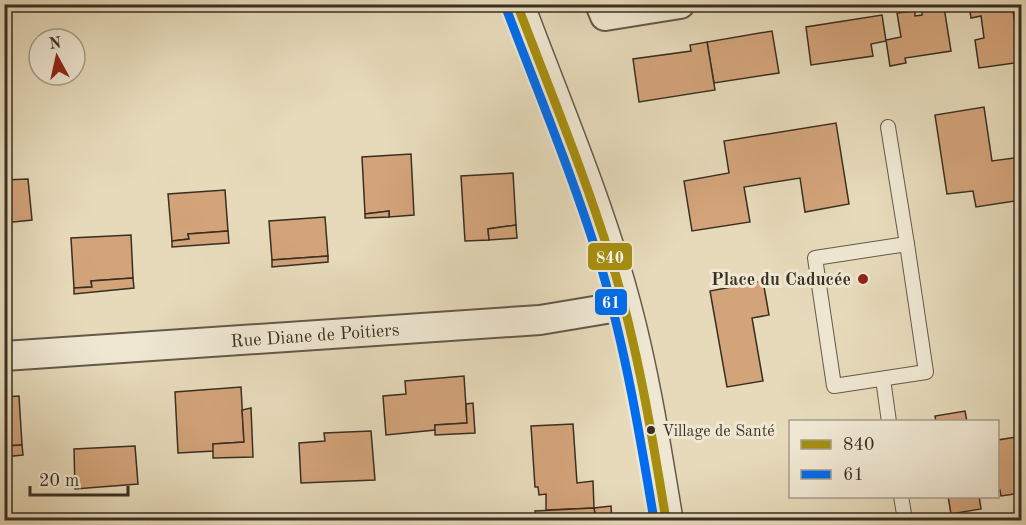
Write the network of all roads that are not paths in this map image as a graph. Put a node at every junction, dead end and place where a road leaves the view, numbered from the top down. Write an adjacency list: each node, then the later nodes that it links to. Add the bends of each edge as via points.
1 (517, 4): 6 (street, via 584,183)
2 (600, 4): 3 (street, via 605,16)
3 (680, 4)
4 (888, 127): 5 (lane)
5 (907, 244): 8 (lane, via 926,372); 8 (lane, via 815,258 834,386)
6 (624, 306): 7 (street, Rue Diane de Poitiers, via 540,320); 11 (street, via 652,430)
7 (4, 356)
8 (883, 379): 9 (lane)
9 (889, 420)
10 (901, 498): 12 (lane)
11 (666, 520)
12 (904, 520)

